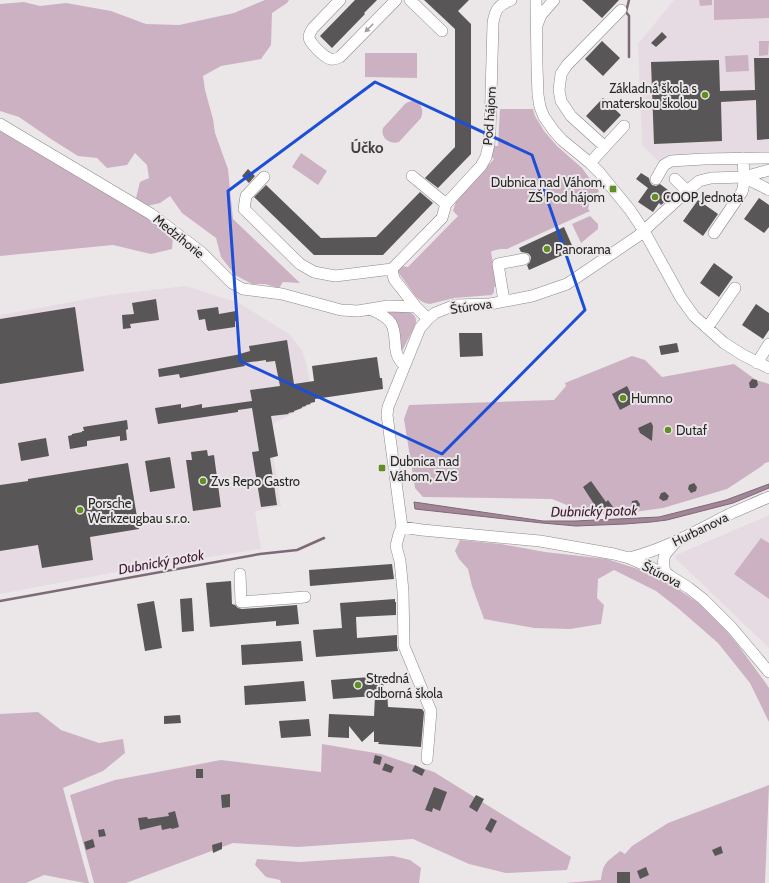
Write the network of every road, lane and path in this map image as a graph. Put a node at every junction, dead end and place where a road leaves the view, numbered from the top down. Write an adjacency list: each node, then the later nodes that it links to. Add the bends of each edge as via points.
1 (340, 0): 2 (street, one-way to 1, via 340,56 331,59 326,58 309,38 313,28)
2 (396, 0)
3 (410, 0): 9 (street)
4 (536, 0): 8 (street)
5 (554, 0): 8 (street)
6 (504, 1): 24 (street, Pod hájom, via 497,9 493,23 490,144 481,166)
7 (621, 10): 12 (street, via 567,65 561,74 559,90 561,101 571,116)
8 (536, 25): 15 (street, via 540,107 558,136)
9 (442, 31)
10 (0, 124): 32 (street, Medzihorie, via 151,214 201,252 232,283 243,289 282,294 341,310)
11 (624, 126): 12 (street)
12 (604, 146): 15 (street)
13 (743, 158): 14 (street); 19 (street); 20 (street, via 671,161 664,165)
14 (769, 158)
15 (590, 163): 25 (street, via 630,210)
16 (769, 170): 19 (street)
17 (412, 176): 24 (street)
18 (264, 177): 28 (street, via 246,196 244,209 300,264 314,272 335,276)
19 (744, 177): 22 (street); 23 (street, via 711,178 695,184); 26 (street, via 742,192)
20 (656, 179)
21 (675, 179): 23 (street)
22 (769, 190)
23 (687, 191): 25 (street)
24 (446, 204): 28 (street, Pod hájom, via 442,218)
25 (644, 231): 30 (street, Štúrova, via 567,284 532,296); 34 (street, via 681,298)
26 (714, 233)
27 (524, 259): 30 (street, via 498,264)
28 (392, 269): 31 (street, via 394,279)
29 (735, 288): 34 (street)
30 (504, 301): 33 (street, Štúrova, via 455,305 435,313)
31 (416, 307): 32 (street, Medzihorie, via 388,306); 33 (street)
32 (370, 309): 37 (street, via 382,314 390,323 397,357)
33 (428, 319): 37 (street, Štúrova, via 420,328)
34 (707, 328): 36 (street, via 724,343)
35 (769, 344): 36 (street)
36 (757, 362): 38 (street)
37 (404, 365): 40 (street, Štúrova, via 387,415)
38 (769, 368)
39 (769, 497): 41 (street, Hurbanova)
40 (402, 527): 42 (street, Štúrova, via 540,541); 47 (street, Štúrova, via 396,546 402,583 404,646 431,711)
41 (678, 541): 42 (street, Hurbanova); 44 (street, via 663,559 665,572)
42 (629, 558): 44 (street, Štúrova)
43 (240, 574): 45 (street, via 241,602)
44 (670, 576): 46 (street, Štúrova, via 689,588 719,615)
45 (305, 596)
46 (769, 672)
47 (427, 759)

